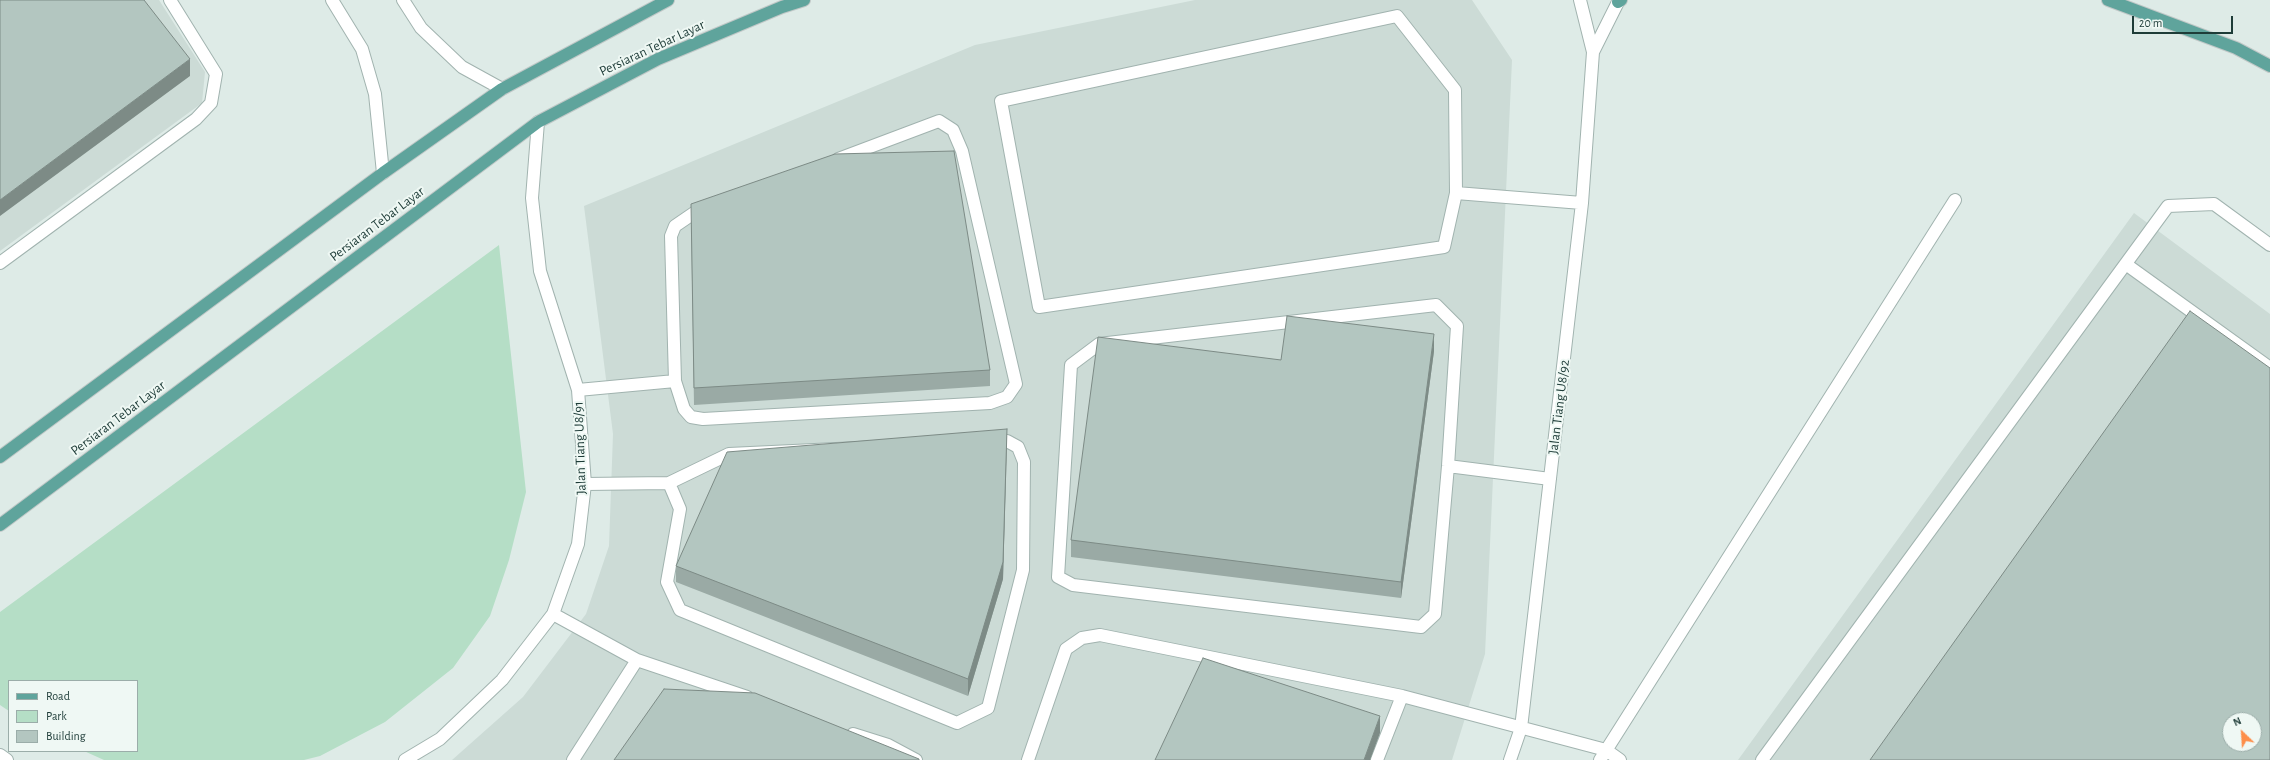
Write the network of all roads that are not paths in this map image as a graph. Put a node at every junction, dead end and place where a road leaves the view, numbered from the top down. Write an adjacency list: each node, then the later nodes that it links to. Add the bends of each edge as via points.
1 (170, 0): 20 (street, via 216,74 211,103 196,119)
2 (332, 0): 14 (street, via 362,49 375,94)
3 (403, 0): 11 (street, via 421,28 462,67)
4 (668, 0): 11 (main road)
5 (804, 0): 12 (main road, Persiaran Tebar Layar, via 658,59)
6 (1580, 0): 9 (street, Jalan Tiang U8/92)
7 (2108, 0): 10 (main road, via 2236,48)
8 (1619, 1): 9 (street, Jalan Tiang U8/92)
9 (1593, 52): 17 (street, Jalan Tiang U8/92)
10 (2270, 66)
11 (502, 89): 14 (main road)
12 (538, 122): 24 (street, Jalan Tiang U8/91, via 532,198 540,271); 30 (main road, Persiaran Tebar Layar)
13 (828, 163): 23 (street, via 939,121 953,130 962,151 1016,384 1007,397 990,403 703,419 691,417 684,409)
14 (383, 173): 25 (main road)
15 (1456, 193): 15 (street, via 1454,90 1397,16 1001,101 1039,307 1444,246); 17 (street)
16 (1955, 200): 38 (street)
17 (1582, 203): 27 (street, Jalan Tiang U8/92)
18 (716, 204): 23 (street, via 694,213 675,226 671,236)
19 (2270, 245): 21 (street, via 2214,204 2168,206)
20 (0, 263)
21 (2127, 264): 22 (street); 47 (street)
22 (2270, 368)
23 (675, 381): 24 (street)
24 (578, 390): 29 (street, Jalan Tiang U8/91)
25 (0, 456)
26 (1448, 466): 26 (street, via 1457,326 1436,305 1099,344 1071,364 1058,577 1073,585 1421,627 1435,614); 27 (street)
27 (1550, 479): 35 (street, Jalan Tiang U8/92)
28 (669, 483): 28 (street, via 729,454 1007,441 1018,448 1024,462 1023,570 988,708 957,723 680,610 667,582 680,509); 29 (street)
29 (584, 484): 31 (street, Jalan Tiang U8/91, via 578,544)
30 (0, 525)
31 (553, 614): 32 (street); 40 (street, Jalan Tiang U8/91, via 502,680 440,739)
32 (637, 660): 34 (street); 41 (street)
33 (1402, 696): 35 (street); 43 (street, via 1100,635 1082,638 1066,649); 44 (street)
34 (755, 700)
35 (1521, 728): 38 (street); 45 (street, Jalan Tiang U8/92)
36 (843, 730): 42 (street, via 888,745)
37 (0, 755): 39 (street)
38 (1603, 755): 46 (street)
39 (7, 760)
40 (405, 760)
41 (573, 760)
42 (916, 760)
43 (1028, 760)
44 (1376, 760)
45 (1510, 760)
46 (1620, 760)
47 (1762, 760)

